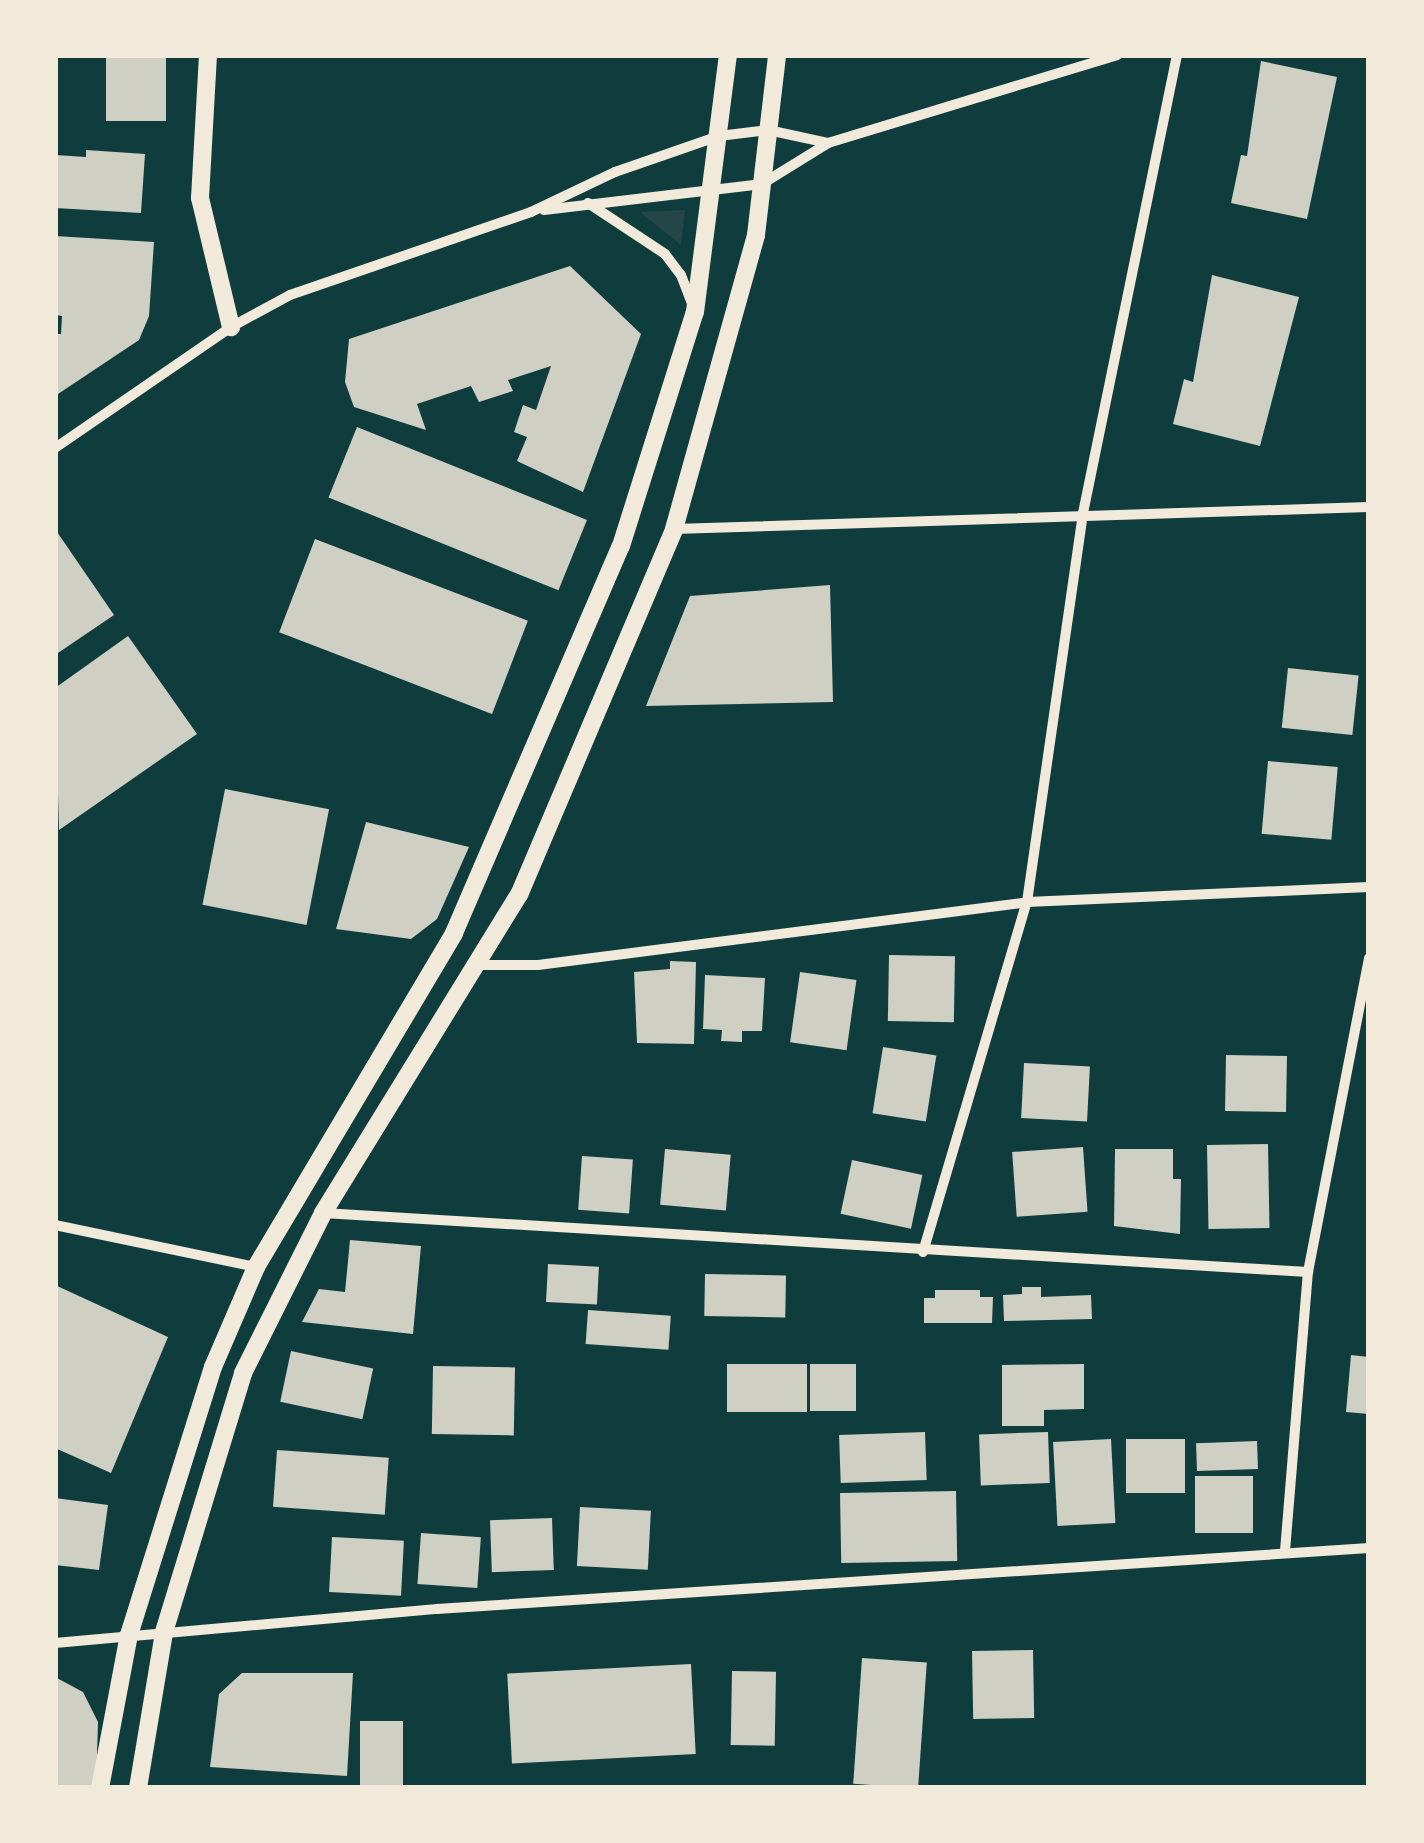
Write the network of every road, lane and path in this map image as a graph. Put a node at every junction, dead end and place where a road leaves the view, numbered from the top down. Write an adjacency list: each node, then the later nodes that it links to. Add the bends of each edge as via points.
1 (208, 55): 14 (street, via 200,198)
2 (728, 55): 7 (street)
3 (776, 55): 6 (street)
4 (1117, 55): 8 (street)
5 (1177, 55): 17 (street)
6 (768, 130): 7 (street); 8 (street); 9 (street)
7 (719, 136): 10 (street); 12 (street, via 615,172)
8 (828, 143): 9 (street)
9 (762, 184): 10 (street); 18 (street, via 756,235)
10 (712, 189): 11 (street); 13 (street)
11 (586, 203): 12 (street); 13 (street, via 665,254 682,275)
12 (531, 212): 14 (street, via 290,295)
13 (694, 312): 26 (street, via 621,546 462,916)
14 (231, 327): 15 (street)
15 (55, 448)
16 (1369, 507): 17 (street)
17 (1083, 513): 18 (street); 20 (street)
18 (674, 530): 22 (street, via 594,731)
19 (1369, 887): 20 (street)
20 (1027, 902): 22 (street, via 538,965); 25 (street)
21 (1369, 958): 27 (street)
22 (481, 965): 23 (street)
23 (323, 1213): 25 (street); 30 (street, via 243,1373)
24 (55, 1226): 26 (street)
25 (923, 1252): 27 (street)
26 (256, 1267): 31 (street, via 212,1367)
27 (1308, 1272): 29 (street)
28 (1369, 1548): 29 (street)
29 (1285, 1551): 30 (street)
30 (164, 1632): 31 (street); 34 (street)
31 (128, 1634): 32 (street); 33 (street)
32 (55, 1643)
33 (100, 1788)
34 (138, 1788)

